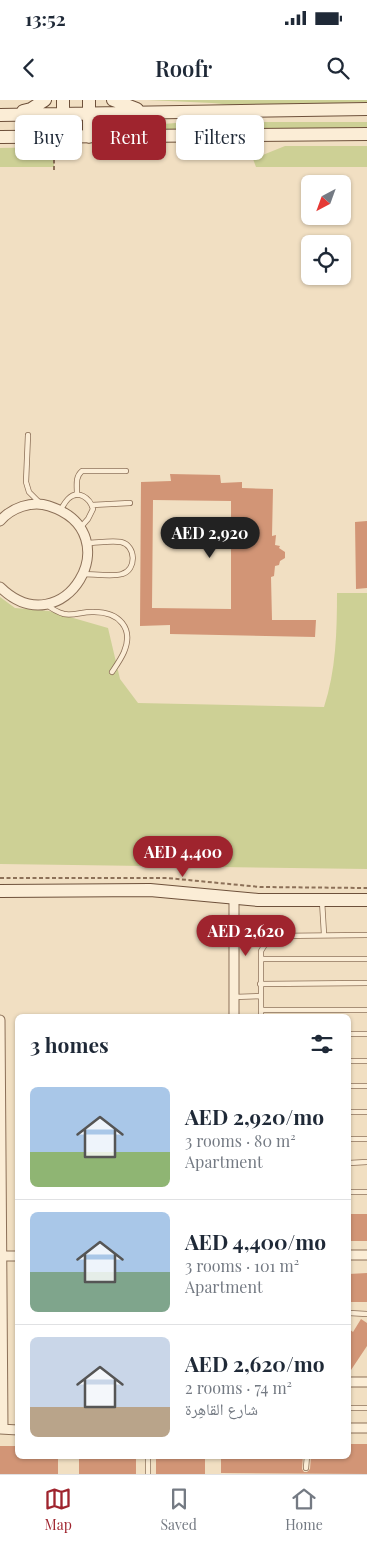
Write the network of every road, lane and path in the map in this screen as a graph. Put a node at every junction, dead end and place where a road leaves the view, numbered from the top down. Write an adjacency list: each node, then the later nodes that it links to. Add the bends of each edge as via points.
1 (44, 100): 9 (main road, via 31,109)
2 (63, 100): 8 (main road)
3 (89, 100): 7 (main road)
4 (113, 100): 6 (main road)
5 (367, 109): 6 (main road)
6 (144, 112): 7 (main road)
7 (89, 113): 8 (main road); 12 (main road)
8 (63, 114): 9 (main road)
9 (6, 115)
10 (367, 134): 12 (main road)
11 (0, 137): 13 (main road)
12 (89, 137): 14 (main road)
13 (15, 138)
14 (82, 138)
15 (55, 160): 16 (path)
16 (54, 170)
17 (28, 435): 21 (lane, via 26,482 29,492)
18 (126, 471): 19 (lane, via 82,471 77,478)
19 (77, 494): 22 (lane, via 83,495); 23 (lane, via 69,498)
20 (130, 503): 22 (lane)
21 (41, 504): 23 (street); 24 (street, via 29,504 10,512)
22 (92, 505): 25 (lane, via 88,519)
23 (61, 510): 25 (street)
24 (0, 521)
25 (80, 528): 26 (street)
26 (86, 543): 27 (street, via 87,565); 27 (lane, via 127,544 131,549 132,563 122,575)
27 (83, 574): 29 (street, via 70,593)
28 (0, 587): 29 (street, via 24,602)
29 (45, 603): 30 (lane, via 66,614 94,612 120,619 127,637 124,651)
30 (112, 672)
31 (0, 878): 32 (path, via 167,878 260,888)
32 (367, 888)
33 (0, 891): 34 (main road, via 150,890)
34 (234, 898): 35 (main road); 44 (street)
35 (322, 900): 36 (main road); 37 (lane)
36 (367, 900)
37 (324, 934): 38 (lane); 39 (lane, via 274,936 261,950)
38 (367, 934)
39 (261, 959): 40 (lane); 41 (lane)
40 (367, 959)
41 (260, 984): 42 (lane); 43 (lane)
42 (367, 984)
43 (260, 996): 44 (lane); 45 (lane)
44 (234, 997): 47 (street)
45 (261, 1010): 46 (lane); 48 (lane)
46 (367, 1010)
47 (234, 1014)
48 (261, 1014)
49 (0, 1020): 52 (street)
50 (351, 1034): 51 (lane)
51 (367, 1034)
52 (0, 1038): 57 (street)
53 (367, 1060): 54 (lane)
54 (351, 1061)
55 (351, 1086): 56 (lane)
56 (367, 1086)
57 (0, 1090): 66 (street)
58 (351, 1112): 59 (lane)
59 (367, 1112)
60 (351, 1139): 61 (lane)
61 (367, 1139)
62 (351, 1162): 63 (lane)
63 (367, 1162)
64 (351, 1192): 65 (lane)
65 (367, 1192)
66 (1, 1198): 69 (street)
67 (351, 1255): 68 (street)
68 (367, 1255)
69 (1, 1256): 70 (street); 71 (street)
70 (15, 1256)
71 (1, 1312): 80 (street)
72 (351, 1313): 73 (lane)
73 (367, 1314)
74 (351, 1382): 75 (street)
75 (367, 1382)
76 (351, 1408): 77 (lane)
77 (367, 1408)
78 (351, 1428): 79 (street)
79 (367, 1428)
80 (1, 1429): 81 (street)
81 (15, 1430)
82 (148, 1459): 85 (lane)
83 (307, 1459): 84 (lane)
84 (306, 1468)
85 (148, 1474)

